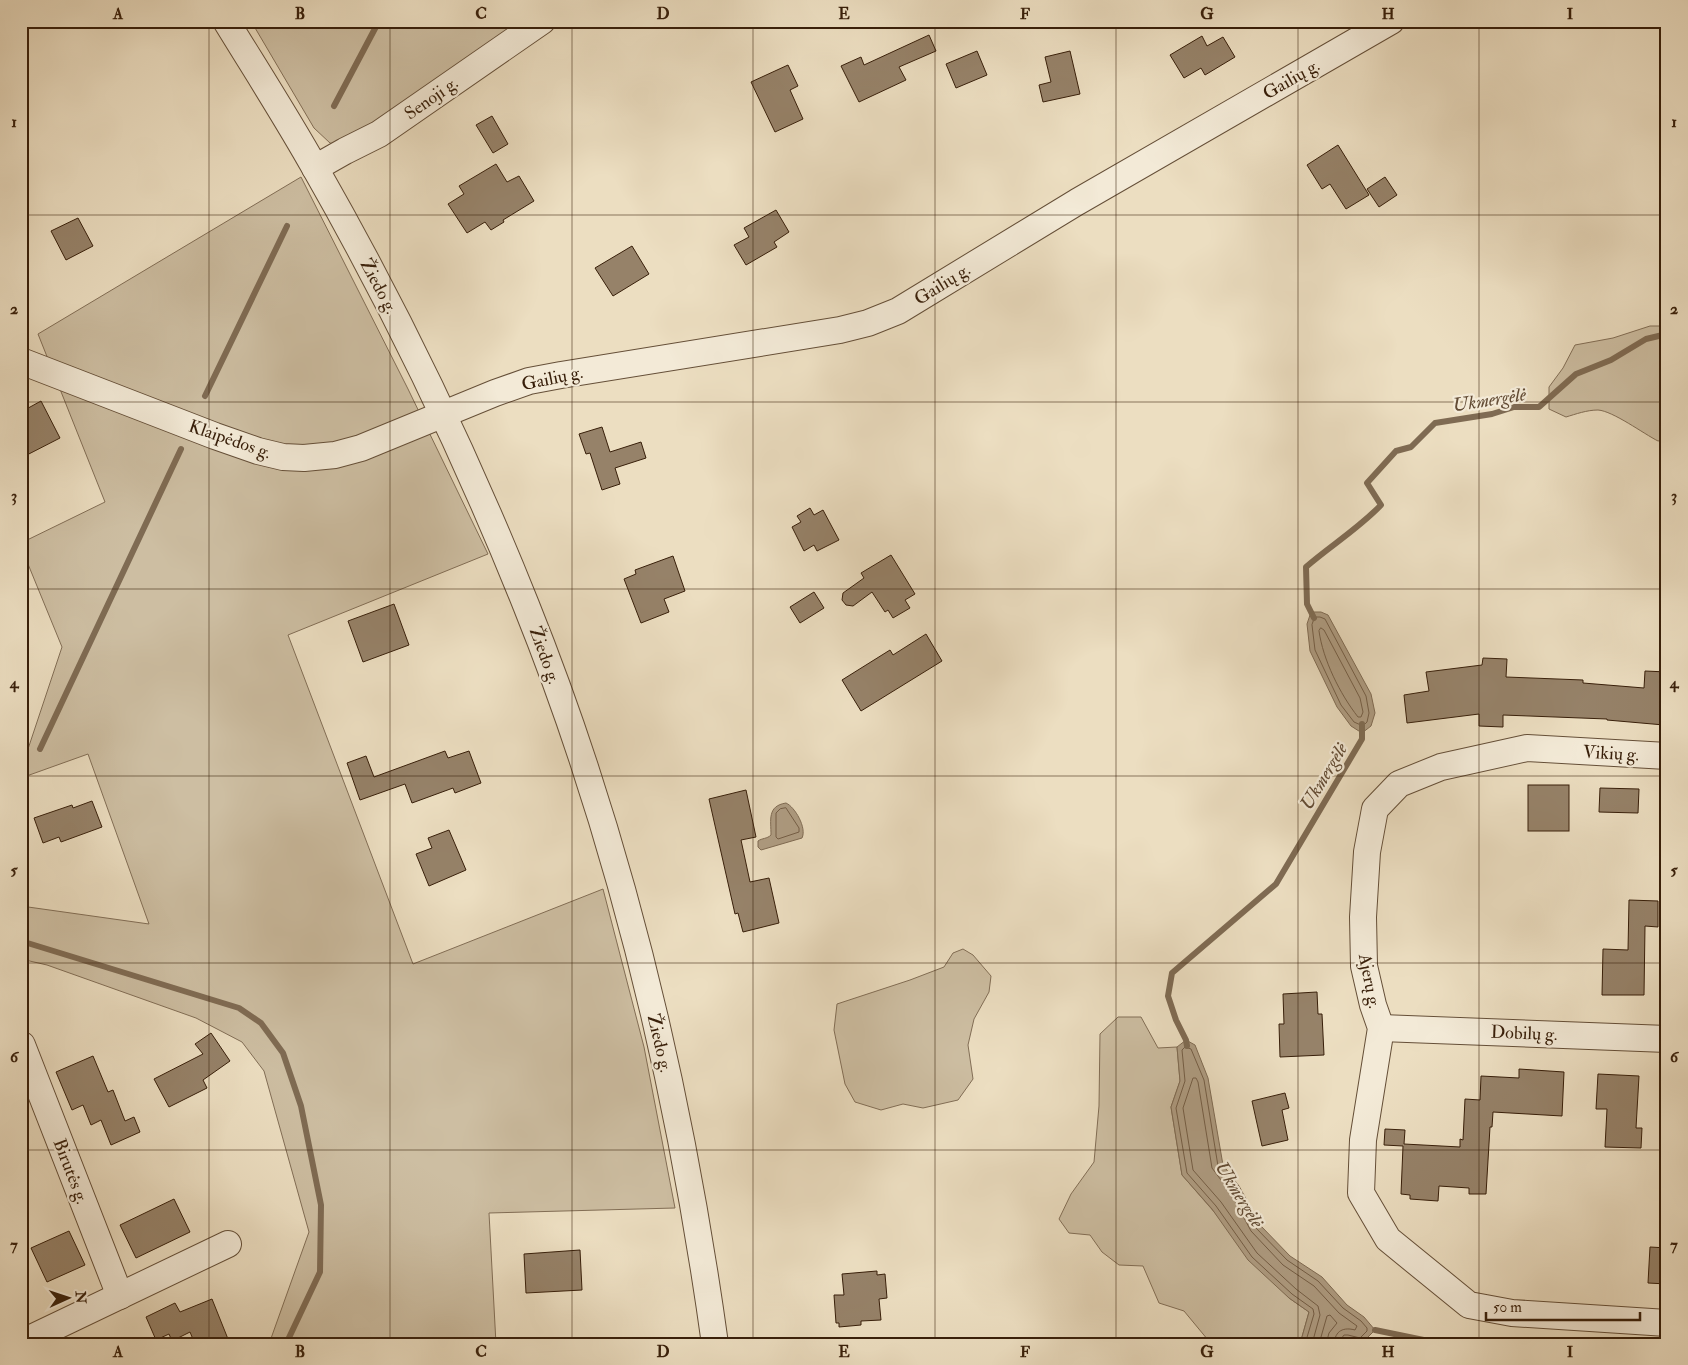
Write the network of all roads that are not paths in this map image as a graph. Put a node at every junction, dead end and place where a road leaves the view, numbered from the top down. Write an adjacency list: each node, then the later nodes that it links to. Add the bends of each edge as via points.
1 (226, 21): 4 (street, Žiedo g.)
2 (542, 21): 4 (street, Senoji g., via 379,134)
3 (1391, 21): 6 (street, Gailių g., via 1077,202 898,311 840,330 529,381)
4 (315, 168): 6 (street, Žiedo g., via 374,276)
5 (21, 361): 6 (street, Klaipėdos g., via 215,436 283,457 335,455)
6 (443, 415): 16 (street, Žiedo g., via 527,608 610,844 682,1144)
7 (1556, 750): 8 (street, Vikių g.); 9 (street, Ajerų g., via 1527,748 1441,767 1399,784 1375,809 1367,852 1364,966 1372,1006)
8 (1667, 756)
9 (1381, 1028): 10 (street, Dobilų g.); 14 (street, Ajerų g., via 1364,1140 1362,1193 1388,1238 1469,1305 1512,1314)
10 (1667, 1039)
11 (22, 1045): 13 (street, Birutės g.)
12 (228, 1244): 13 (street)
13 (120, 1296): 15 (street)
14 (1667, 1323)
15 (21, 1343)
16 (715, 1344)

